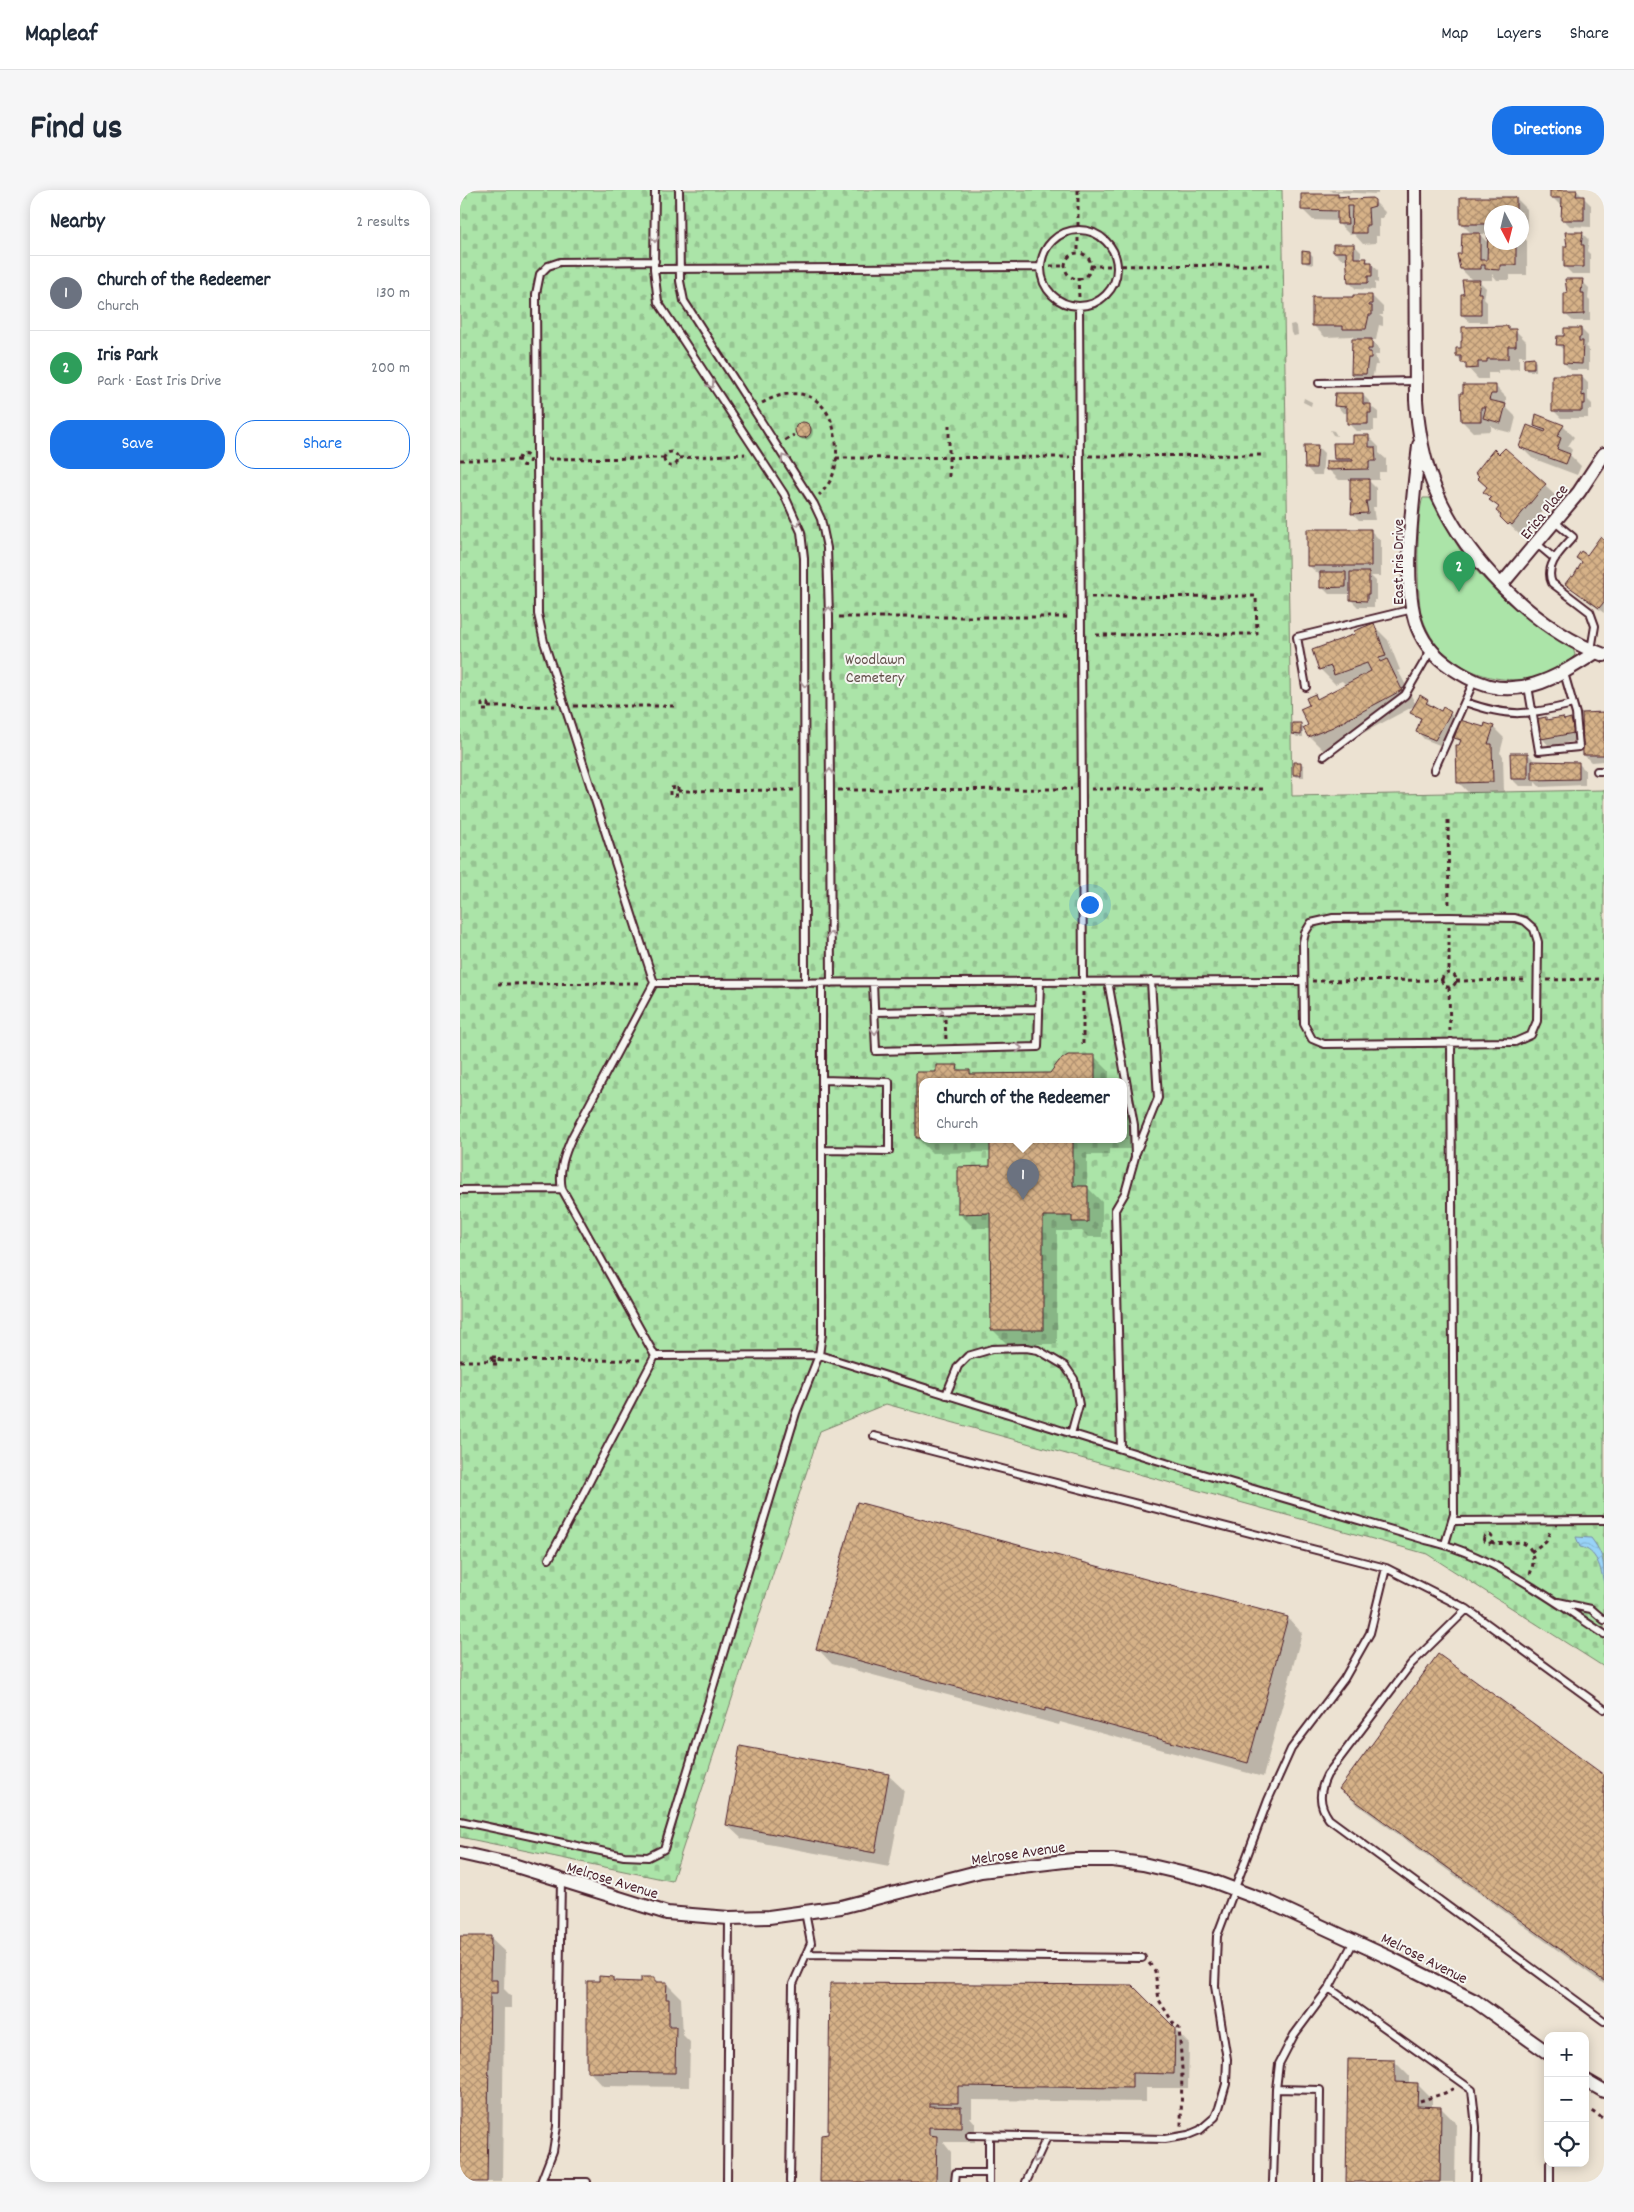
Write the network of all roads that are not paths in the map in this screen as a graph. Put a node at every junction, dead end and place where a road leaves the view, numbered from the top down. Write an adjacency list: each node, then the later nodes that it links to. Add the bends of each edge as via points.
1 (655, 190): 4 (lane, one-way to 4)
2 (679, 190): 6 (lane)
3 (1415, 190): 9 (street, East Iris Drive)
4 (655, 261): 7 (lane); 34 (lane, via 560,262 548,266 540,274 536,294 538,614 544,642)
5 (1041, 267): 6 (lane); 8 (lane, via 1044,281 1053,295 1065,303); 8 (lane, via 1050,243 1062,234 1078,230 1106,241 1117,266 1115,280 1108,292 1096,301)
6 (680, 268): 7 (lane); 37 (lane, one-way to 6, via 829,617 827,548 821,519 684,301)
7 (654, 269): 35 (lane, one-way to 35, via 661,310 784,494 801,532 804,558)
8 (1079, 306): 29 (lane)
9 (1415, 381): 10 (lane); 11 (street, East Iris Drive)
10 (1319, 384)
11 (1420, 434): 16 (street, East Iris Drive, via 1434,486 1445,508 1470,548); 17 (street, East Iris Drive, via 1410,566)
12 (1604, 454): 13 (street, Erica Place)
13 (1555, 522): 14 (street, Erica Place); 15 (lane, via 1573,537)
14 (1537, 544): 15 (lane); 16 (street, Erica Place)
15 (1556, 559): 19 (lane, via 1550,571 1552,583 1590,612 1596,630)
16 (1502, 584): 19 (street, East Iris Drive, via 1550,627)
17 (1412, 609): 18 (street, East Iris Drive, via 1420,633); 23 (lane, via 1297,637)
18 (1431, 650): 21 (street, East Iris Drive, via 1443,662); 27 (lane, via 1405,695)
19 (1597, 652): 20 (street, East Iris Drive)
20 (1564, 673): 22 (street, East Iris Drive); 25 (lane)
21 (1474, 681): 22 (street, East Iris Drive, via 1498,687); 24 (lane)
22 (1528, 686): 26 (lane)
23 (1306, 687)
24 (1465, 702): 26 (lane, via 1499,712); 28 (lane)
25 (1573, 704): 26 (lane); 26 (lane, via 1579,747 1539,751)
26 (1532, 714)
27 (1324, 756)
28 (1434, 770)
29 (1083, 981): 30 (lane); 33 (lane)
30 (1108, 981): 31 (lane); 42 (lane)
31 (1152, 981): 32 (lane); 46 (lane, via 1158,1098)
32 (1302, 981): 41 (lane, via 1304,1024 1309,1036 1320,1043); 41 (lane, via 1303,939 1315,921 1333,918 1522,919 1534,928 1538,942 1537,1021 1530,1035 1515,1042)
33 (1040, 982): 38 (lane); 39 (lane)
34 (654, 983): 35 (lane); 47 (lane, via 572,1137 562,1166)
35 (805, 983): 36 (lane)
36 (822, 983): 37 (lane); 43 (lane)
37 (831, 983): 38 (lane)
38 (873, 983): 40 (lane)
39 (1039, 1009): 40 (lane, one-way to 39); 40 (lane, one-way to 39, via 876,1051 1038,1047)
40 (874, 1012)
41 (1450, 1042): 56 (lane, via 1454,1344)
42 (1126, 1078)
43 (823, 1080): 45 (lane); 45 (lane, via 889,1082 889,1151)
44 (1127, 1086): 46 (lane, via 1134,1125)
45 (822, 1150): 49 (lane, via 822,1333)
46 (1135, 1157): 54 (lane, via 1125,1193 1115,1210)
47 (562, 1189): 48 (lane); 50 (lane)
48 (460, 1190)
49 (819, 1356): 50 (lane); 51 (lane); 65 (lane, via 796,1413 664,1849 648,1857 624,1856)
50 (654, 1358): 58 (lane)
51 (946, 1395): 52 (lane); 52 (lane, via 958,1366 968,1356 992,1349 1038,1350 1065,1366 1074,1379 1079,1405)
52 (1072, 1434): 54 (lane)
53 (874, 1436): 59 (lane)
54 (1121, 1449): 57 (lane)
55 (1604, 1520): 56 (lane)
56 (1452, 1521): 57 (lane)
57 (1446, 1544): 60 (lane, via 1496,1567)
58 (549, 1559)
59 (1386, 1568): 61 (lane); 68 (lane, via 1370,1634 1344,1679 1291,1749 1268,1800)
60 (1555, 1602): 62 (lane, via 1590,1609); 63 (lane)
61 (1467, 1609): 64 (lane); 75 (lane, via 1411,1664 1327,1775 1320,1795 1324,1812 1329,1819)
62 (1604, 1620)
63 (1604, 1634)
64 (1604, 1709)
65 (460, 1820)
66 (460, 1853): 67 (street, Melrose Avenue)
67 (561, 1880): 70 (street, Melrose Avenue, via 667,1913); 85 (lane, via 557,2126 553,2150)
68 (1236, 1890): 69 (street, Melrose Avenue, via 1207,1879 1143,1864 1073,1860 981,1871 841,1907); 71 (street, Melrose Avenue); 82 (lane, via 1222,1920 1215,1950 1215,1986 1227,2059 1223,2097 1217,2113 1200,2130 1181,2137 1137,2140)
69 (805, 1912): 70 (street, Melrose Avenue); 72 (lane, via 811,1943)
70 (729, 1918): 87 (lane)
71 (1354, 1941): 74 (lane); 76 (street, Melrose Avenue, via 1475,2001)
72 (806, 1954): 73 (lane); 88 (lane, via 793,1984)
73 (1142, 1958)
74 (1329, 1988): 78 (lane, via 1285,2051 1279,2064); 94 (lane, via 1472,2090 1476,2126)
75 (1604, 2021)
76 (1544, 2050)
77 (1589, 2082): 79 (street)
78 (1276, 2089): 92 (lane); 93 (lane, via 1320,2090)
79 (1604, 2091)
80 (970, 2136): 81 (lane)
81 (989, 2136): 82 (lane); 84 (lane)
82 (1047, 2137): 91 (lane, one-way to 91)
83 (1550, 2167): 95 (lane)
84 (989, 2173): 89 (lane, via 956,2173); 90 (lane)
85 (541, 2182): 86 (lane)
86 (587, 2182)
87 (727, 2182)
88 (790, 2182)
89 (955, 2182)
90 (989, 2182)
91 (1026, 2182)
92 (1273, 2182)
93 (1320, 2182)
94 (1475, 2182)
95 (1550, 2182)

